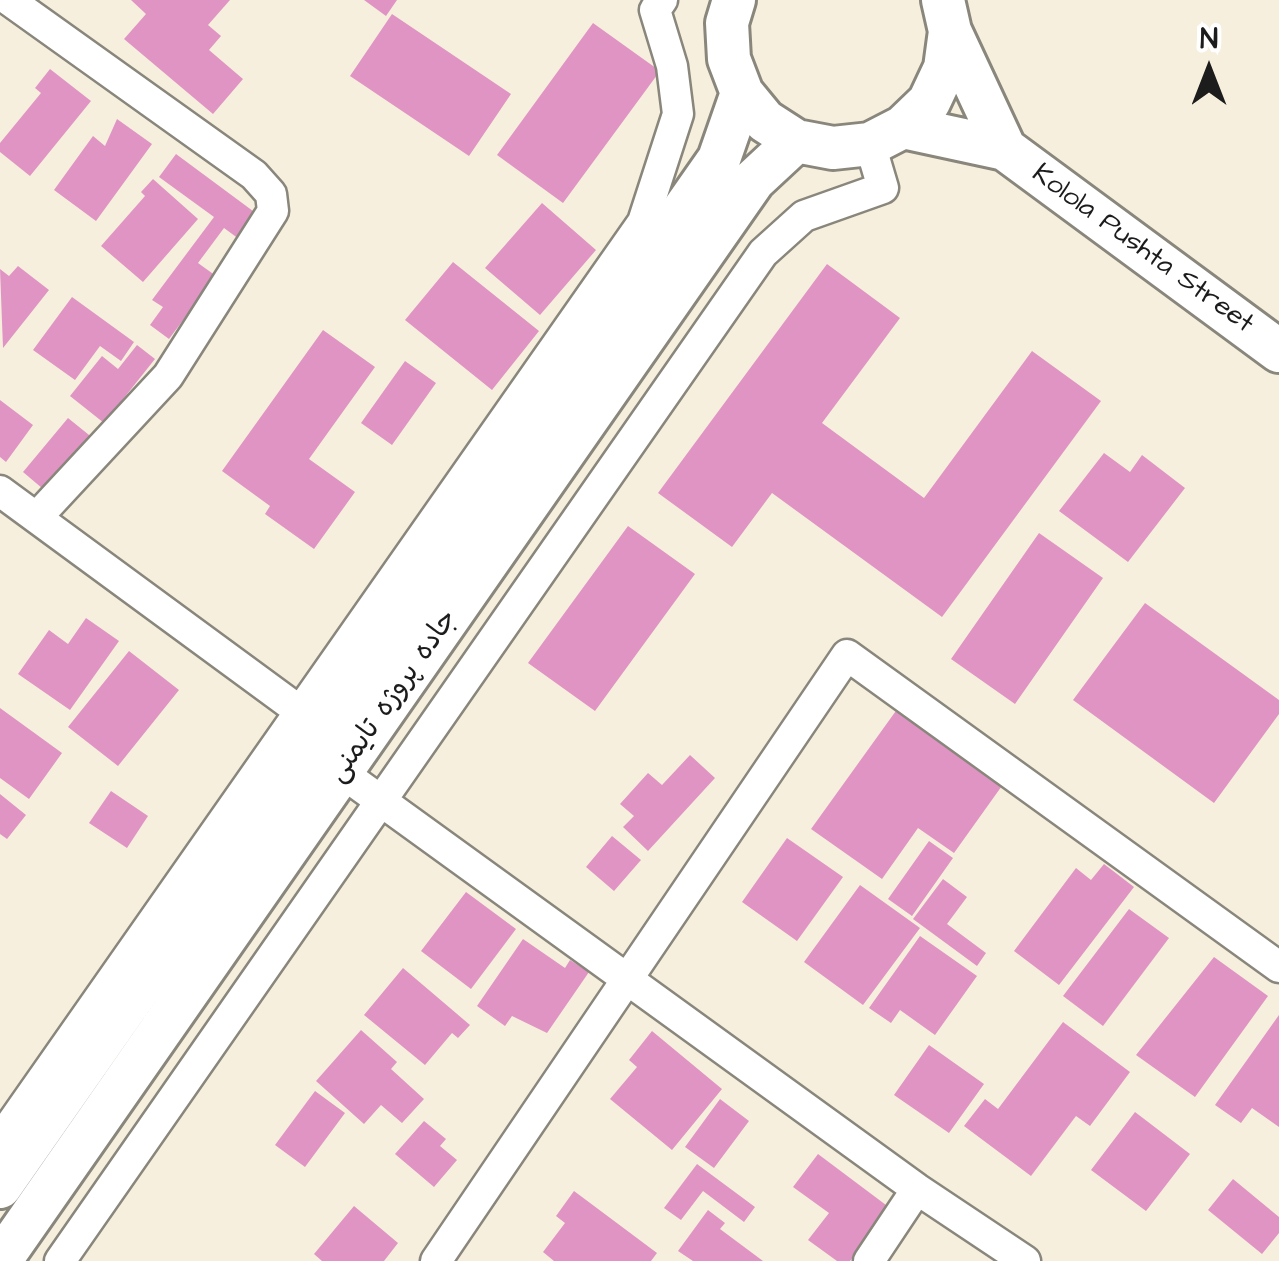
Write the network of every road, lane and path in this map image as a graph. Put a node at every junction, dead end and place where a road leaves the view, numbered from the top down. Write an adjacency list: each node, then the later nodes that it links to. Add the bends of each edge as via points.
1 (9, 0): 11 (street, via 254,175 271,194 273,211 168,376)
2 (662, 0): 12 (street, via 655,10 678,114 643,222)
3 (726, 8): 5 (main road, via 729,60)
4 (946, 16): 6 (main road, via 945,68 929,102); 8 (main road)
5 (742, 94): 7 (main road, via 764,121); 12 (main road, جاده پروژه تایمنی, via 719,159)
6 (886, 136): 7 (main road, via 833,148); 8 (main road); 14 (street, via 883,188 804,216 762,253)
7 (796, 141): 13 (main road, جاده پروژه تایمنی, via 754,180)
8 (1005, 150): 9 (main road, Kolola Pushta Street)
9 (1279, 351)
10 (0, 491): 11 (street)
11 (37, 517): 12 (street)
12 (312, 719): 17 (street); 18 (main road, جاده پروژه تایمنی)
13 (341, 772): 14 (street); 20 (main road, جاده پروژه تایمنی)
14 (381, 801): 16 (street); 21 (street)
15 (1279, 967): 16 (street, via 847,655)
16 (626, 980): 19 (street); 22 (street)
17 (0, 1140)
18 (0, 1187)
19 (917, 1189): 23 (street); 24 (street)
20 (0, 1261)
21 (60, 1261)
22 (436, 1261)
23 (869, 1261)
24 (1026, 1261)

